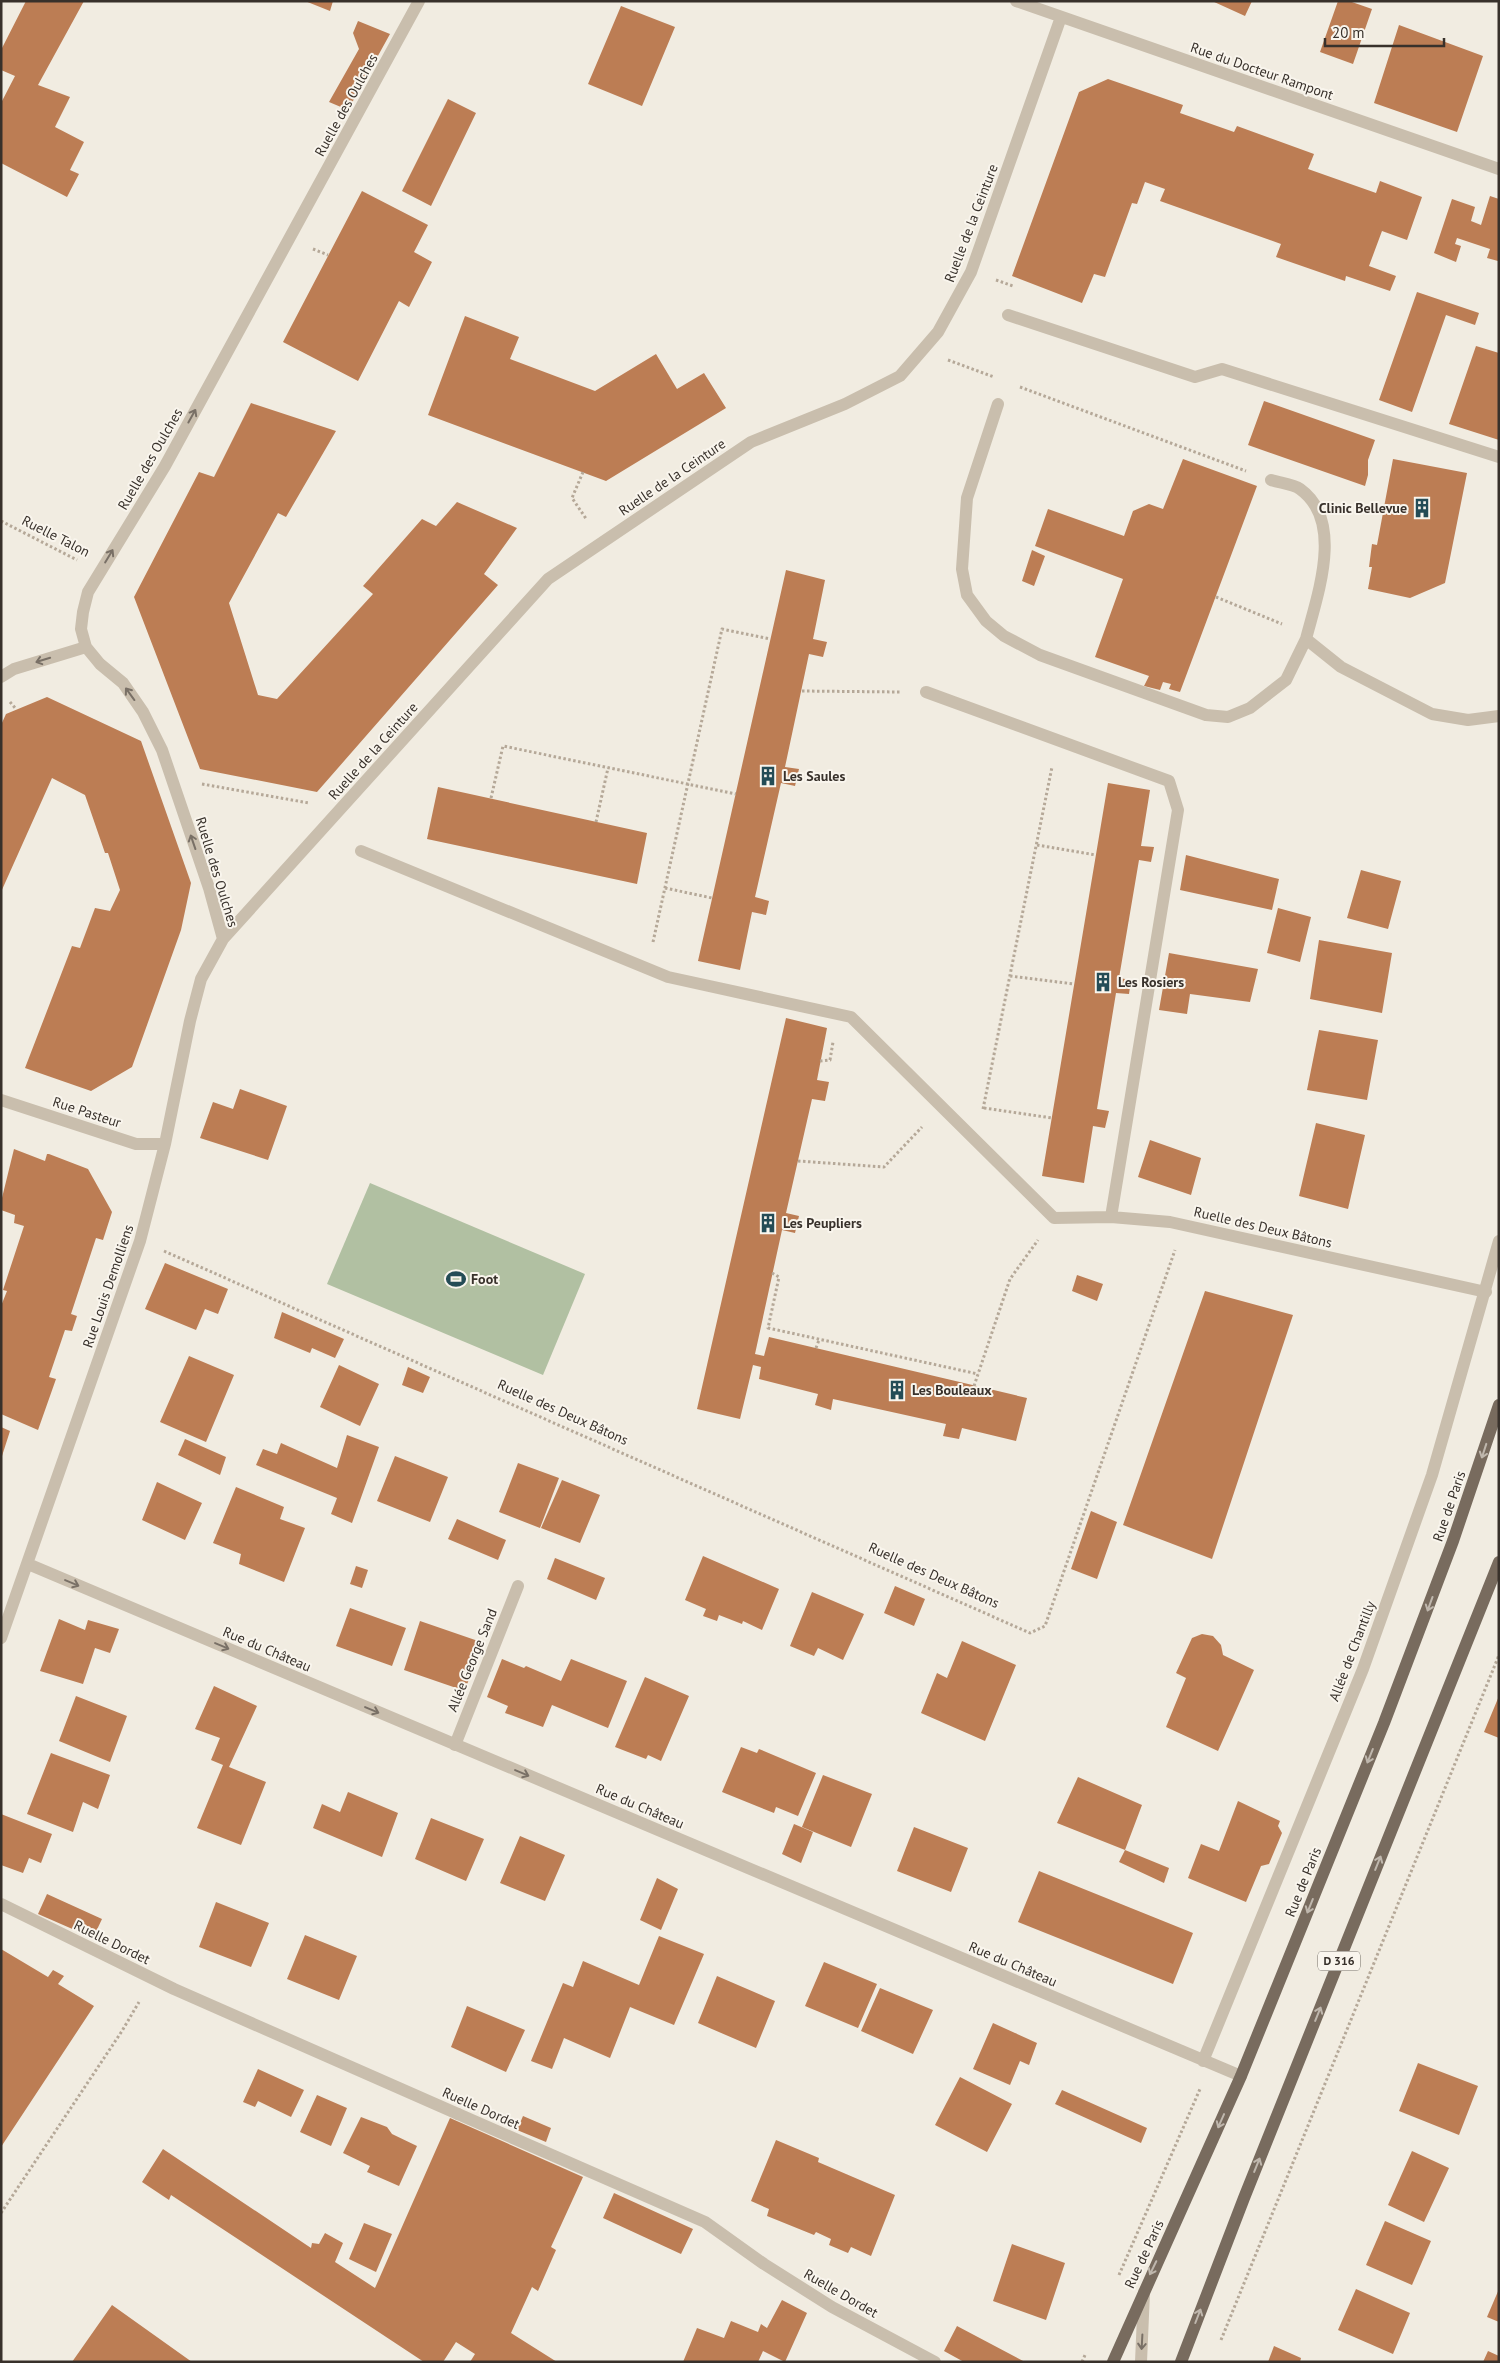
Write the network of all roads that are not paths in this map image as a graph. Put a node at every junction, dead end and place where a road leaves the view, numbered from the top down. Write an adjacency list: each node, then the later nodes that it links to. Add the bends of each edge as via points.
1 (419, 1): 10 (street, Ruelle des Oulches, one-way to 1, via 81,629 88,592 165,466)
2 (1016, 1): 3 (street, Rue du Docteur Rampont)
3 (1062, 17): 4 (street, Rue du Docteur Rampont); 15 (street, Ruelle de la Ceinture, via 971,272 938,332 900,376 845,404 751,442 548,579)
4 (1499, 169)
5 (1008, 315): 7 (street, via 1195,377 1222,369)
6 (998, 404): 9 (street, via 967,498 962,569 967,595 986,621 1004,636 1049,658 1206,715 1228,717 1250,708 1286,680)
7 (1499, 457)
8 (1271, 480): 9 (street, via 1300,488 1317,506 1325,528 1323,573)
9 (1306, 639): 13 (street, via 1341,666 1432,714 1468,720)
10 (86, 647): 11 (street, one-way to 11, via 14,669); 15 (street, Ruelle des Oulches, one-way to 10, via 162,750 143,712 123,683)
11 (1, 677)
12 (926, 692): 18 (street, via 1169,781 1178,810)
13 (1499, 716)
14 (361, 851): 18 (street, via 668,977 852,1017 1054,1218)
15 (223, 939): 17 (street, Rue Louis Demolliens, via 201,979)
16 (1, 1100): 17 (street, Rue Pasteur, via 136,1144)
17 (165, 1144): 23 (street, Rue Louis Demolliens, via 140,1241)
18 (1111, 1217): 20 (street, Ruelle des Deux Bâtons, via 1184,1225)
19 (1499, 1241): 20 (street, Allée de Chantilly)
20 (1486, 1292): 28 (street, Allée de Chantilly, via 1432,1475 1363,1669)
21 (1499, 1405): 29 (main road, Rue de Paris, one-way to 29, via 1412,1652)
22 (1499, 1562): 34 (main road, D 316, one-way to 22)
23 (28, 1564): 25 (street, Rue Louis Demolliens); 26 (street, Rue du Château, one-way to 26)
24 (518, 1586): 26 (street, Allée George Sand)
25 (1, 1638)
26 (455, 1744): 28 (street, Rue du Château, one-way to 28)
27 (1, 1904): 31 (street, Ruelle Dordet, via 152,1979 705,2222 832,2307)
28 (1203, 2061): 29 (street, Rue du Château)
29 (1241, 2076): 30 (main road, Rue de Paris, one-way to 30)
30 (1145, 2287): 32 (main road, Rue de Paris); 33 (street, one-way to 33)
31 (935, 2362)
32 (1113, 2362)
33 (1141, 2362)
34 (1181, 2362)

